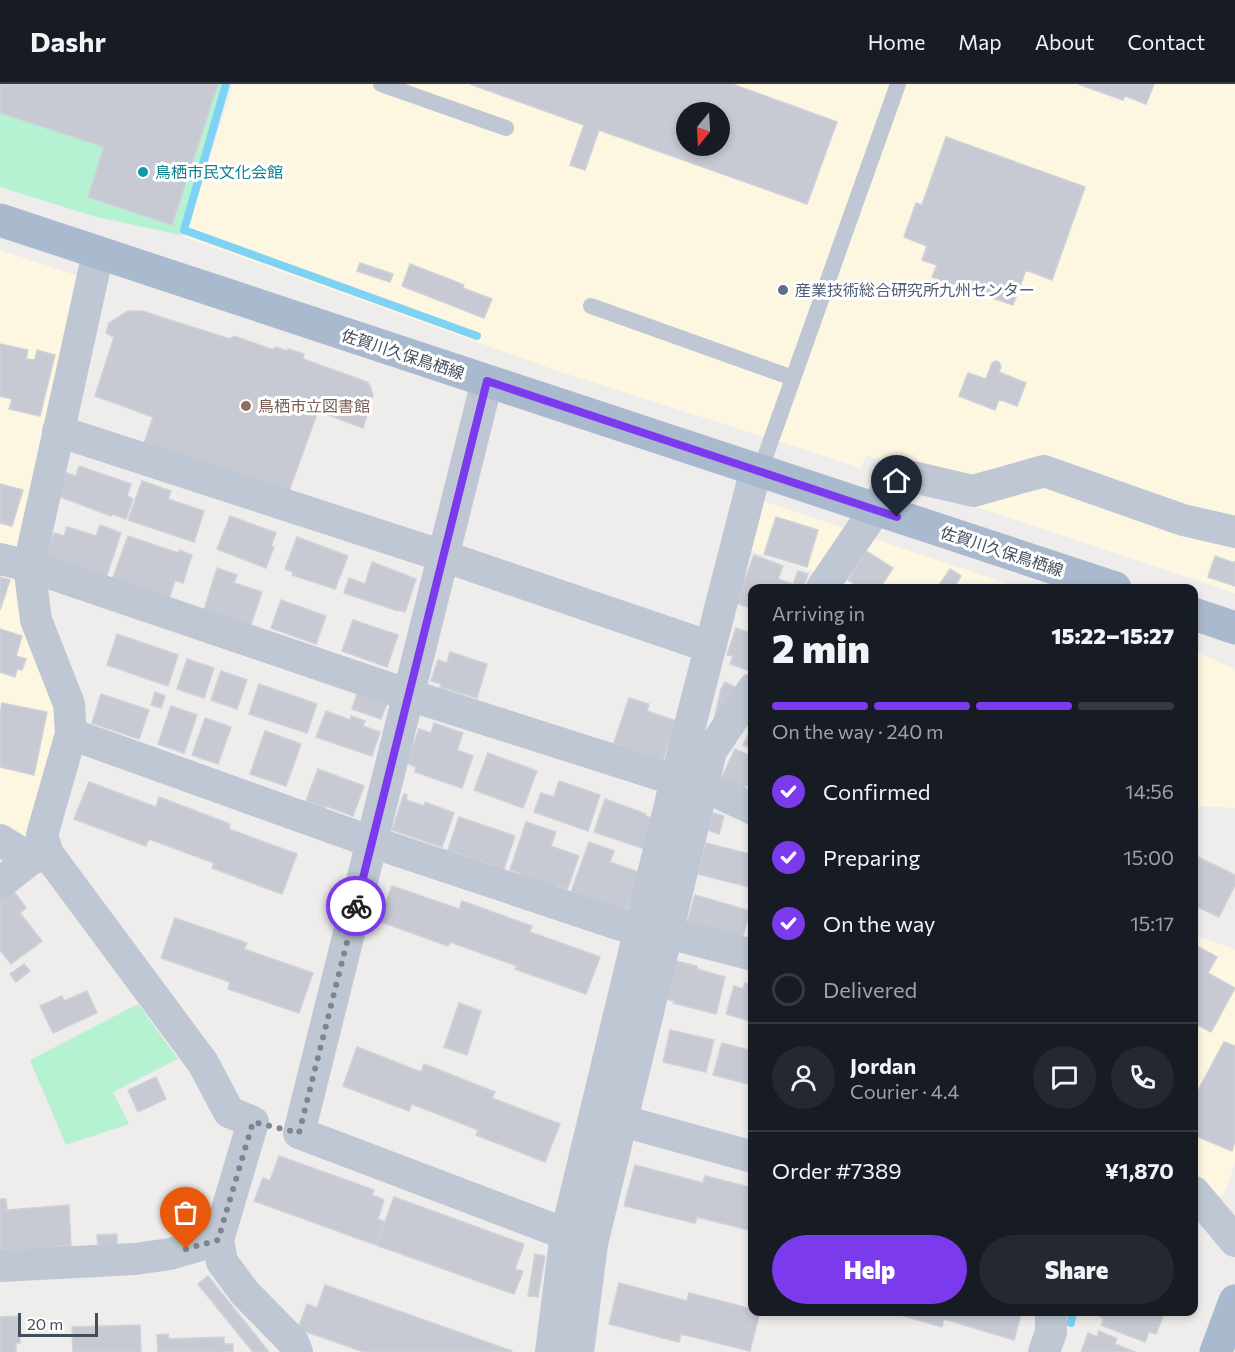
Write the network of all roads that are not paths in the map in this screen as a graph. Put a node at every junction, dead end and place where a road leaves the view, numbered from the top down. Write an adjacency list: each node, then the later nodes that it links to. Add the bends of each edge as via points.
1 (381, 84): 3 (lane)
2 (898, 84): 8 (lane)
3 (410, 88): 4 (lane)
4 (506, 128)
5 (0, 220): 6 (main road, 佐賀川久保鳥栖線)
6 (98, 253): 9 (main road, 佐賀川久保鳥栖線); 10 (street)
7 (591, 306): 8 (lane)
8 (793, 378): 11 (lane)
9 (487, 381): 11 (main road, 佐賀川久保鳥栖線); 14 (street)
10 (58, 431): 14 (street); 15 (street)
11 (758, 470): 12 (main road, 佐賀川久保鳥栖線); 20 (street)
12 (875, 510): 13 (street, via 896,473 973,491 1044,471 1183,520); 16 (street); 17 (main road, 佐賀川久保鳥栖線)
13 (1235, 532)
14 (443, 556): 20 (street); 21 (street)
15 (14, 562): 21 (street); 23 (street, via 69,704)
16 (825, 584)
17 (1103, 584)
18 (1198, 615): 19 (main road)
19 (1235, 628)
20 (710, 647): 24 (street)
21 (409, 695): 24 (street); 27 (street)
22 (748, 696): 24 (street)
23 (71, 734): 27 (street); 28 (street)
24 (690, 783): 25 (street); 30 (street)
25 (748, 807)
26 (0, 840): 28 (street)
27 (372, 842): 30 (street); 34 (street)
28 (39, 857): 29 (street); 33 (street, via 203,1063 229,1112)
29 (0, 883)
30 (658, 935): 31 (street); 32 (street)
31 (748, 954)
32 (608, 1117): 35 (street); 37 (street)
33 (253, 1122): 34 (street); 38 (street)
34 (299, 1133): 37 (street)
35 (748, 1156)
36 (1198, 1197): 39 (street)
37 (579, 1239): 44 (street); 45 (street)
38 (218, 1240): 40 (street, via 135,1259); 43 (street, via 222,1262 245,1293 293,1342)
39 (1235, 1241)
40 (0, 1266)
41 (1235, 1301): 47 (main road)
42 (1051, 1316): 46 (street, via 1051,1332)
43 (297, 1352)
44 (551, 1352)
45 (578, 1352)
46 (1044, 1352)
47 (1216, 1352)

